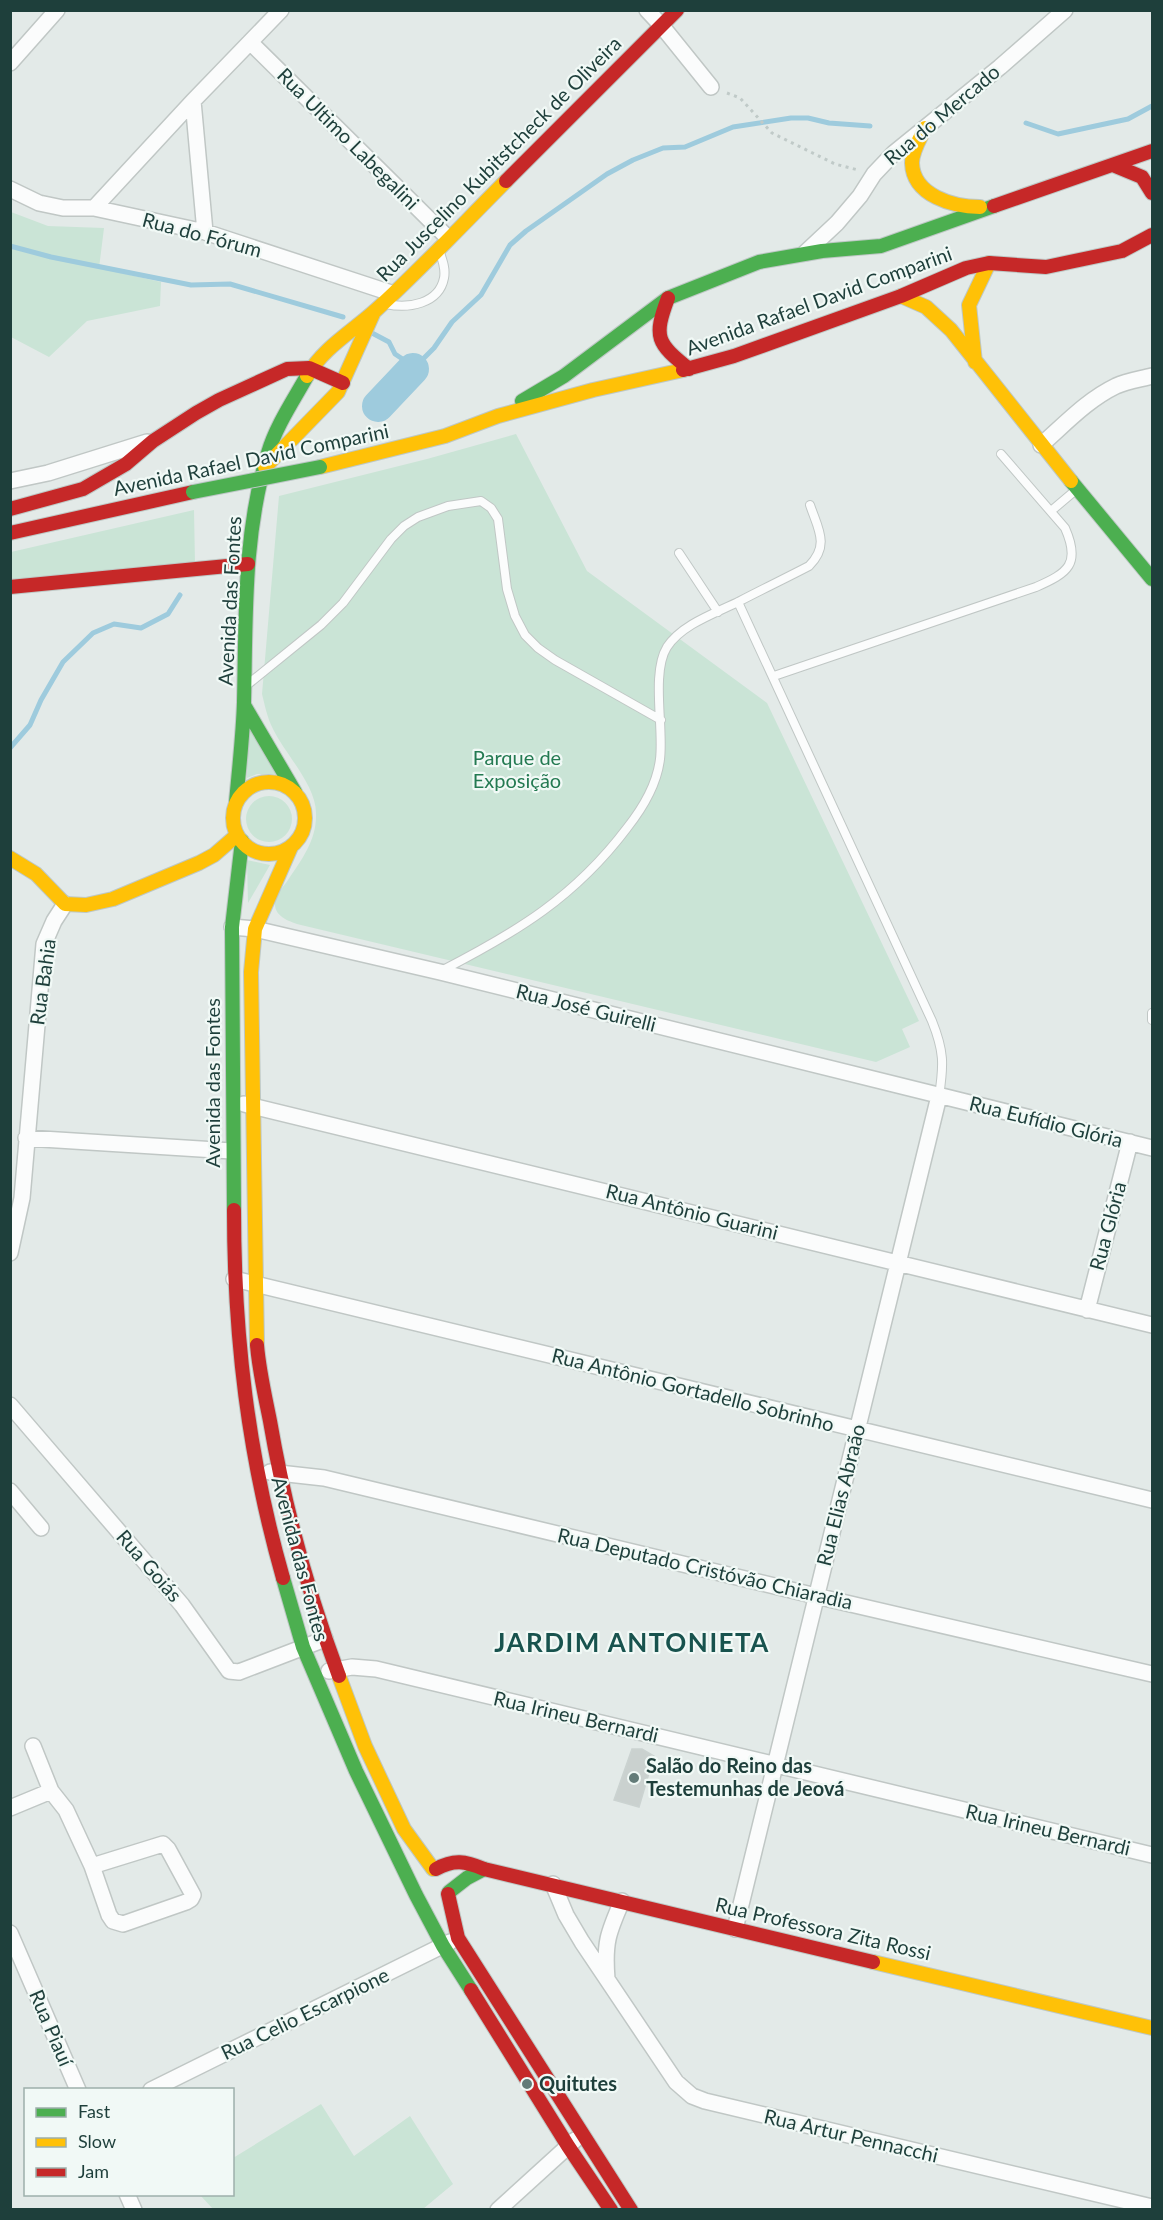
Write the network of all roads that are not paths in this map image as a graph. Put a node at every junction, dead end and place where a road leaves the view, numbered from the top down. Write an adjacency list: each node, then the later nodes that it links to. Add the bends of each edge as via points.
1 (57, 10): 8 (street)
2 (281, 10): 7 (street)
3 (647, 10): 6 (street)
4 (676, 10): 6 (main road, Rua Juscelino Kubitstcheck de Oliveira)
5 (1065, 10): 11 (street, Rua do Mercado)
6 (661, 25): 9 (street); 21 (main road, Rua Juscelino Kubitstcheck de Oliveira)
7 (250, 42): 10 (street); 21 (street, Rua Ultimo Labegalini)
8 (10, 63)
9 (711, 87)
10 (192, 101): 17 (street); 19 (street)
11 (925, 128): 16 (main road, via 912,164 916,178 941,201 958,207); 22 (street, Rua do Mercado, via 894,153 837,223)
12 (1152, 151): 13 (main road, Avenida Rafael David Comparini)
13 (1113, 165): 15 (main road, via 1138,172); 16 (main road, Avenida Rafael David Comparini)
14 (10, 189): 17 (street, Rua do Fórum, via 55,207)
15 (1152, 193)
16 (988, 207): 22 (main road, Avenida Rafael David Comparini, via 881,246)
17 (94, 208): 19 (street, Rua do Fórum)
18 (1152, 222): 20 (main road)
19 (205, 232): 26 (street, Rua do Fórum)
20 (1148, 238): 23 (main road, Avenida Rafael David Comparini, via 1122,251 1046,267)
21 (443, 241): 26 (main road, Rua Juscelino Kubitstcheck de Oliveira); 26 (lane, via 444,278 433,295 405,307)
22 (804, 254): 25 (main road, Avenida Rafael David Comparini, via 759,262)
23 (989, 263): 24 (main road, Avenida Rafael David Comparini, via 938,278); 27 (main road, via 969,305)
24 (901, 296): 27 (main road, via 926,307 951,330); 29 (main road, Avenida Rafael David Comparini)
25 (668, 298): 29 (main road, via 657,325 660,342); 34 (main road, Avenida Rafael David Comparini, via 564,376)
26 (383, 302): 28 (main road, Rua Juscelino Kubitstcheck de Oliveira); 31 (main road, Rua Juscelino Kubitstcheck de Oliveira)
27 (976, 363): 36 (main road)
28 (312, 368): 31 (main road); 32 (main road, Avenida das Fontes); 35 (main road, via 287,369 228,396)
29 (689, 369): 34 (main road, Avenida Rafael David Comparini)
30 (1152, 376): 36 (street, via 1102,393)
31 (343, 383): 33 (main road, Rua Juscelino Kubitstcheck de Oliveira)
32 (296, 396): 33 (main road); 38 (main road, Avenida das Fontes, via 273,438)
33 (321, 412): 38 (main road, Rua Juscelino Kubitstcheck de Oliveira)
34 (498, 416): 44 (main road, Avenida Rafael David Comparini, bridge, via 445,436 320,466)
35 (153, 441): 39 (street); 42 (main road, via 126,464 84,489)
36 (1041, 445): 40 (main road)
37 (1001, 454): 43 (lane)
38 (265, 467): 47 (main road, Avenida das Fontes, via 253,514)
39 (10, 481)
40 (1078, 489): 43 (lane); 46 (main road)
41 (810, 505): 50 (lane, via 821,537 818,558)
42 (10, 509)
43 (1051, 511): 52 (lane, via 1071,542 1069,568 1059,577)
44 (10, 533)
45 (679, 553): 51 (lane)
46 (1147, 562): 48 (main road)
47 (248, 564): 49 (main road); 53 (main road, Avenida das Fontes)
48 (1152, 579)
49 (10, 587)
50 (738, 602): 51 (lane); 52 (lane)
51 (718, 612): 55 (lane, via 685,629 667,647 659,669)
52 (774, 676): 67 (lane, via 932,1021 943,1053)
53 (245, 687): 54 (main road, Avenida das Fontes); 55 (lane, via 343,603 404,526 448,506 481,501 498,519 507,590 525,634 555,660)
54 (244, 705): 56 (main road, Avenida das Fontes); 57 (main road, Avenida das Fontes)
55 (661, 720): 64 (lane, via 660,763 653,787 609,852 543,913)
56 (299, 798): 57 (main road, via 282,784 272,782 251,786); 59 (main road, Avenida das Fontes, via 305,818 299,839)
57 (236, 802): 58 (main road, Avenida das Fontes, via 233,825)
58 (239, 838): 59 (main road, via 260,853 282,852); 61 (main road, via 199,863 113,899 86,905); 62 (main road, Avenida das Fontes)
59 (291, 847): 63 (main road, Avenida das Fontes)
60 (16, 861): 61 (main road)
61 (66, 904): 70 (street, Rua Bahia, via 44,944)
62 (232, 927): 63 (street, Rua José Guirelli); 68 (main road, Avenida das Fontes)
63 (255, 929): 64 (street, Rua José Guirelli); 69 (main road, Avenida das Fontes, via 251,972)
64 (440, 972): 67 (street, Rua José Guirelli)
65 (1152, 1013): 66 (lane)
66 (1152, 1020)
67 (939, 1096): 71 (street, Rua Eufídio Glória); 75 (street, Rua Elias Abraão)
68 (232, 1101): 69 (street, Rua Antônio Guarini); 73 (main road, Avenida das Fontes)
69 (252, 1106): 75 (street, Rua Antônio Guarini); 77 (main road, Avenida das Fontes)
70 (26, 1138): 73 (street); 74 (street, Rua Bahia, via 22,1198)
71 (1130, 1142): 72 (street, Rua Eufídio Glória); 78 (street, Rua Glória)
72 (1152, 1148)
73 (232, 1151): 76 (main road, Avenida das Fontes)
74 (10, 1253)
75 (898, 1262): 78 (street, Rua Antônio Guarini); 81 (street, Rua Elias Abraão)
76 (234, 1279): 77 (street, Rua Antônio Gortadello Sobrinho); 82 (main road, Avenida das Fontes, via 242,1381)
77 (255, 1284): 81 (street, Rua Antônio Gortadello Sobrinho); 83 (main road, Avenida das Fontes, via 257,1348)
78 (1087, 1310): 79 (street, Rua Antônio Guarini)
79 (1152, 1325)
80 (10, 1406): 89 (street, Rua Goiás, via 182,1605 228,1671 239,1672)
81 (857, 1430): 85 (street, Rua Antônio Gortadello Sobrinho); 87 (street, Rua Elias Abraão)
82 (256, 1471): 83 (street, Rua Deputado Cristóvão Chiaradia); 89 (main road, Avenida das Fontes)
83 (279, 1473): 87 (street, Rua Deputado Cristóvão Chiaradia, via 324,1478); 88 (main road, Avenida das Fontes)
84 (10, 1491): 86 (street)
85 (1152, 1500)
86 (41, 1528)
87 (816, 1596): 91 (street, Rua Deputado Cristóvão Chiaradia); 94 (street, Rua Elias Abraão)
88 (325, 1639): 89 (street); 90 (main road, Avenida das Fontes)
89 (303, 1647): 92 (main road, Avenida das Fontes)
90 (336, 1669): 92 (street, Rua Irineu Bernardi); 94 (street, Rua Irineu Bernardi, via 376,1669); 99 (main road, Avenida das Fontes, via 399,1820)
91 (1152, 1674)
92 (314, 1676): 103 (main road, Avenida das Fontes)
93 (33, 1746): 95 (street)
94 (775, 1764): 97 (street, Rua Irineu Bernardi); 105 (street, Rua Elias Abraão)
95 (51, 1791): 96 (street); 98 (street, via 66,1810)
96 (10, 1808)
97 (1152, 1855)
98 (92, 1866): 98 (street, via 163,1844 193,1895 186,1902 117,1924 109,1915)
99 (435, 1869): 100 (main road, Rua Professora Zita Rossi, via 458,1860); 102 (main road, via 447,1878); 103 (main road, via 425,1870 416,1878)
100 (484, 1869): 101 (main road, Rua Professora Zita Rossi); 102 (main road)
101 (553, 1884): 104 (main road, Rua Professora Zita Rossi); 109 (street, Rua Artur Pennacchi, via 566,1915)
102 (448, 1893): 103 (main road, via 434,1904 423,1902); 107 (main road)
103 (416, 1895): 108 (main road, Avenida das Fontes)
104 (622, 1900): 105 (main road, Rua Professora Zita Rossi); 109 (street, via 607,1934)
105 (735, 1929): 110 (main road, Rua Professora Zita Rossi)
106 (10, 1933): 111 (street, Rua Piauí)
107 (458, 1938): 108 (street, Rua Celio Escarpione); 113 (main road)
108 (443, 1946): 112 (street, Rua Celio Escarpione); 114 (main road, Avenida das Fontes)
109 (607, 1979): 116 (street, Rua Artur Pennacchi, via 676,2082 705,2102)
110 (1152, 2028)
111 (77, 2088)
112 (155, 2088)
113 (581, 2134): 114 (street); 120 (main road)
114 (568, 2146): 118 (street); 119 (main road, Avenida das Fontes)
115 (128, 2196): 117 (street)
116 (1152, 2207)
117 (134, 2210)
118 (498, 2210)
119 (611, 2210)
120 (631, 2210)

